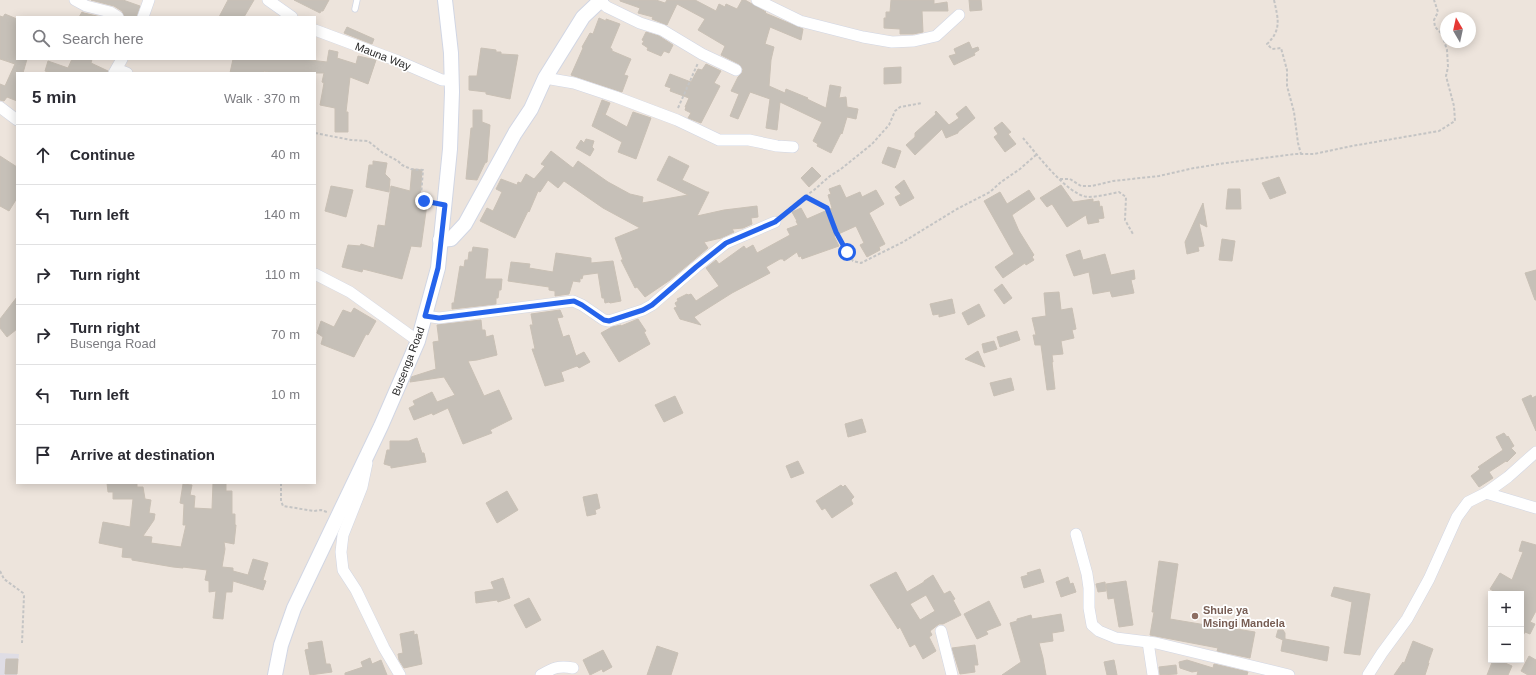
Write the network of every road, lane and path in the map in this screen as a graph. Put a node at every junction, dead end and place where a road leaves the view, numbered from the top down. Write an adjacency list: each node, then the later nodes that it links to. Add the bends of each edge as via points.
1 (75, 0): 12 (street)
2 (150, 0): 13 (street)
3 (268, 0): 14 (street)
4 (358, 0): 10 (lane)
5 (445, 0): 19 (street, Busenga Road, via 451,53)
6 (757, 0): 11 (street, via 800,22 892,42 936,36)
7 (1274, 0): 28 (path, via 1277,30 1267,44 1272,49 1281,48 1285,60 1287,86)
8 (1434, 0): 28 (path, via 1438,12 1434,20 1435,27 1442,34 1446,50 1446,76 1455,121 1440,131 1314,154)
9 (601, 1): 16 (street, via 640,23 662,30); 18 (street, via 583,17)
10 (355, 9)
11 (959, 15)
12 (116, 16)
13 (143, 16)
14 (291, 16)
15 (316, 30): 19 (street, Mauna Way, via 442,80)
16 (702, 54): 17 (street); 23 (path)
17 (736, 70)
18 (545, 78): 23 (street, via 574,83); 34 (street, via 531,109 515,133 466,224 451,239)
19 (451, 80): 31 (street, Busenga Road, via 450,149)
20 (922, 103): 30 (path, via 900,107 889,125 872,144)
21 (0, 108): 22 (street)
22 (16, 119)
23 (673, 119): 26 (street, via 719,140 748,140)
24 (316, 133): 31 (path, via 368,141 402,165 423,170 422,200)
25 (1023, 138): 27 (path)
26 (794, 147)
27 (1036, 154): 29 (path); 30 (path, via 990,192 903,242 860,263 853,261 847,252 827,208)
28 (1301, 154): 29 (path, via 1194,168 1092,186 1081,186 1070,179)
29 (1060, 180): 33 (path, via 1077,194 1088,197 1119,192 1126,197 1125,220)
30 (806, 197): 32 (path)
31 (445, 205): 34 (street, Busenga Road)
32 (775, 222): 36 (street, via 726,243 648,308 609,321 574,301 439,318)
33 (1133, 234)
34 (440, 240): 36 (street, Busenga Road, via 438,268)
35 (316, 275): 37 (street, via 350,292)
36 (425, 316): 37 (street, Busenga Road)
37 (418, 340): 39 (street, Busenga Road)
38 (1536, 452): 41 (street)
39 (368, 453): 43 (street, Busenga Road); 51 (street, via 362,487 343,535 342,564)
40 (281, 484): 43 (path, via 283,506 321,510)
41 (1486, 494): 42 (street); 56 (street, via 1468,502 1457,517 1429,579 1406,619)
42 (1536, 508)
43 (338, 515): 50 (street, Busenga Road, via 294,608 281,645)
44 (1076, 534): 47 (street, via 1087,574 1092,625 1099,632 1116,638)
45 (0, 570): 48 (path, via 4,579 24,596)
46 (941, 631): 53 (street)
47 (1148, 642): 54 (street); 55 (street)
48 (22, 643)
49 (573, 668): 52 (street, via 564,666)
50 (275, 675)
51 (400, 675)
52 (541, 675)
53 (952, 675)
54 (1154, 675)
55 (1289, 675)
56 (1368, 675)

